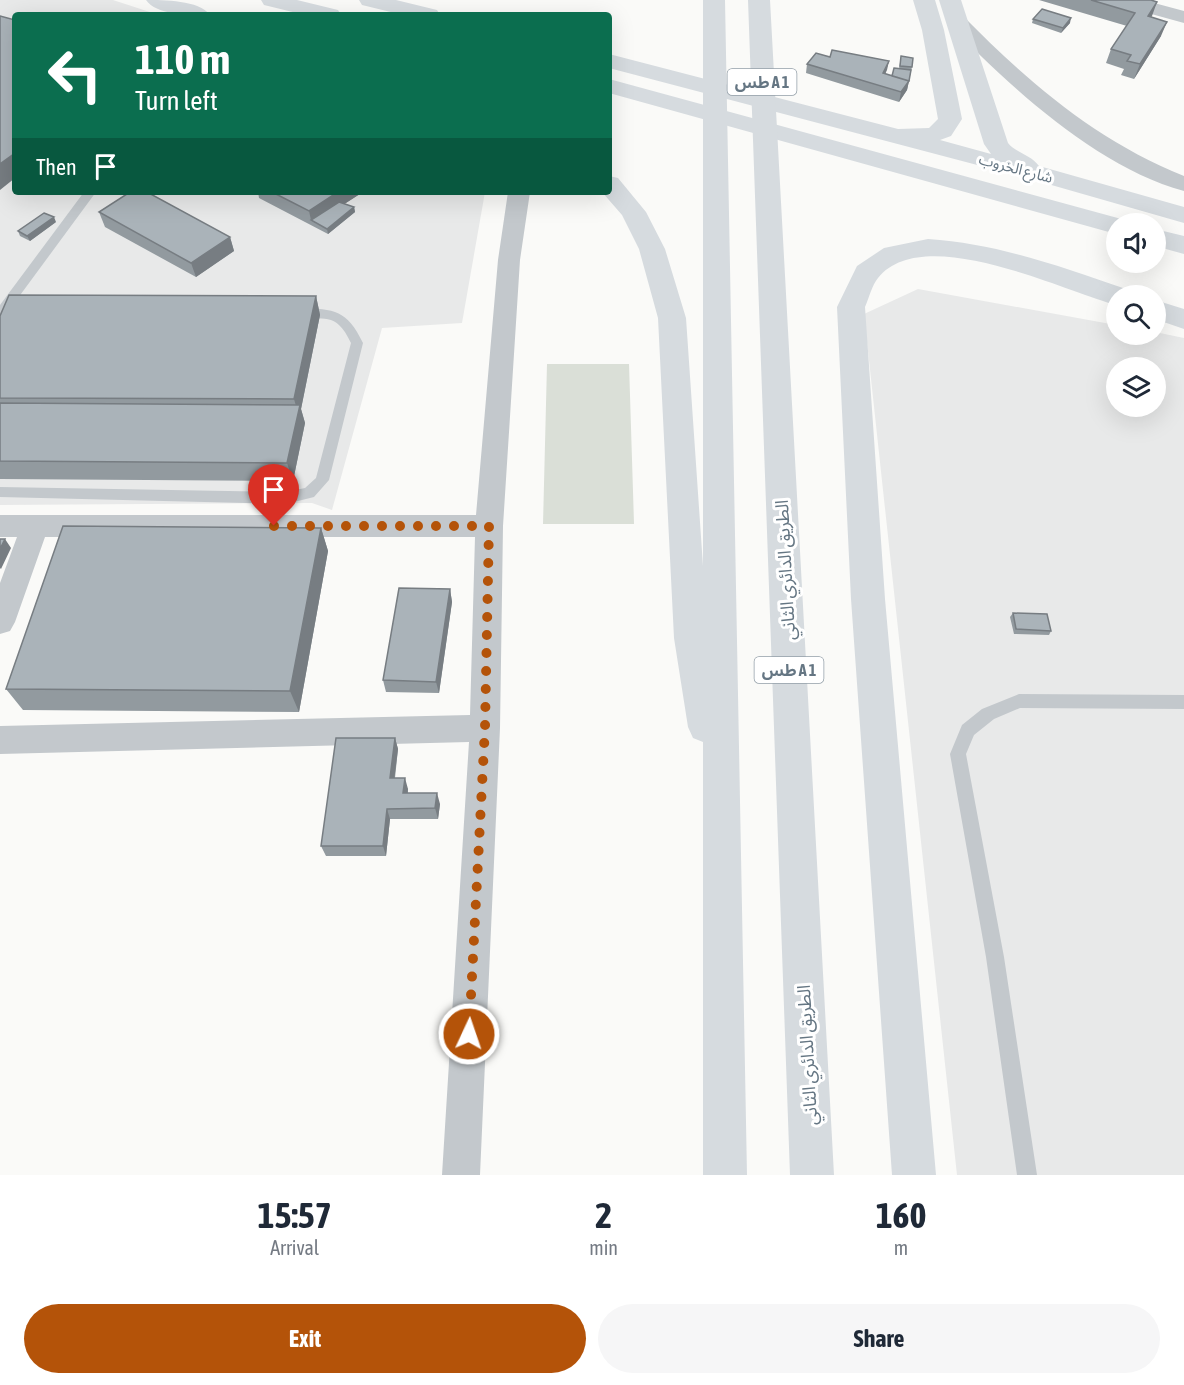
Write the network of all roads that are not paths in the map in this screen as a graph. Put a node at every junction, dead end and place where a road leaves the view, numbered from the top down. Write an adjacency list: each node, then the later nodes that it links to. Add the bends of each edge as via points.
1 (157, 0): 9 (main road)
2 (272, 0): 10 (main road)
3 (369, 0): 11 (main road)
4 (714, 0): 38 (main road, طس A 1)
5 (759, 0): 41 (main road, الطريق الدائري الثاني / طس A 1)
6 (924, 0): 15 (main road, via 950,119 944,131 931,136)
7 (1122, 0): 12 (street)
8 (953, 10): 16 (main road, via 996,144 1005,155); 17 (street, via 1001,67 1058,115 1106,148)
9 (191, 12)
10 (318, 12)
11 (417, 12)
12 (1184, 17)
13 (612, 62): 15 (main road, شارع الخروب)
14 (612, 87): 22 (main road, شارع الخروب)
15 (882, 133): 16 (main road, شارع الخروب)
16 (1036, 173): 21 (main road, شارع الخروب)
17 (1184, 184)
18 (612, 188): 38 (main road, via 633,212 652,249 672,318 691,638)
19 (88, 195): 26 (lane)
20 (519, 195): 33 (street, via 509,260)
21 (1184, 215)
22 (1106, 223)
23 (1166, 240): 24 (main road)
24 (1184, 245)
25 (1106, 293): 42 (main road, via 986,254 934,246 904,250 876,264 857,285 851,306 868,599)
26 (9, 307)
27 (281, 311): 30 (lane, via 333,313 351,328 357,343 322,480 309,493 286,498)
28 (1166, 313): 29 (main road)
29 (1184, 319)
30 (0, 492)
31 (0, 526): 32 (street)
32 (35, 526): 33 (street); 34 (street)
33 (489, 526): 36 (street)
34 (0, 622)
35 (1184, 702): 43 (lane, via 1019,701 988,714 968,730 958,754 995,957)
36 (485, 728): 37 (street); 39 (street)
37 (0, 740)
38 (723, 832): 40 (main road, طس A 1)
39 (461, 1175)
40 (725, 1175)
41 (813, 1175)
42 (914, 1175)
43 (1027, 1175)

